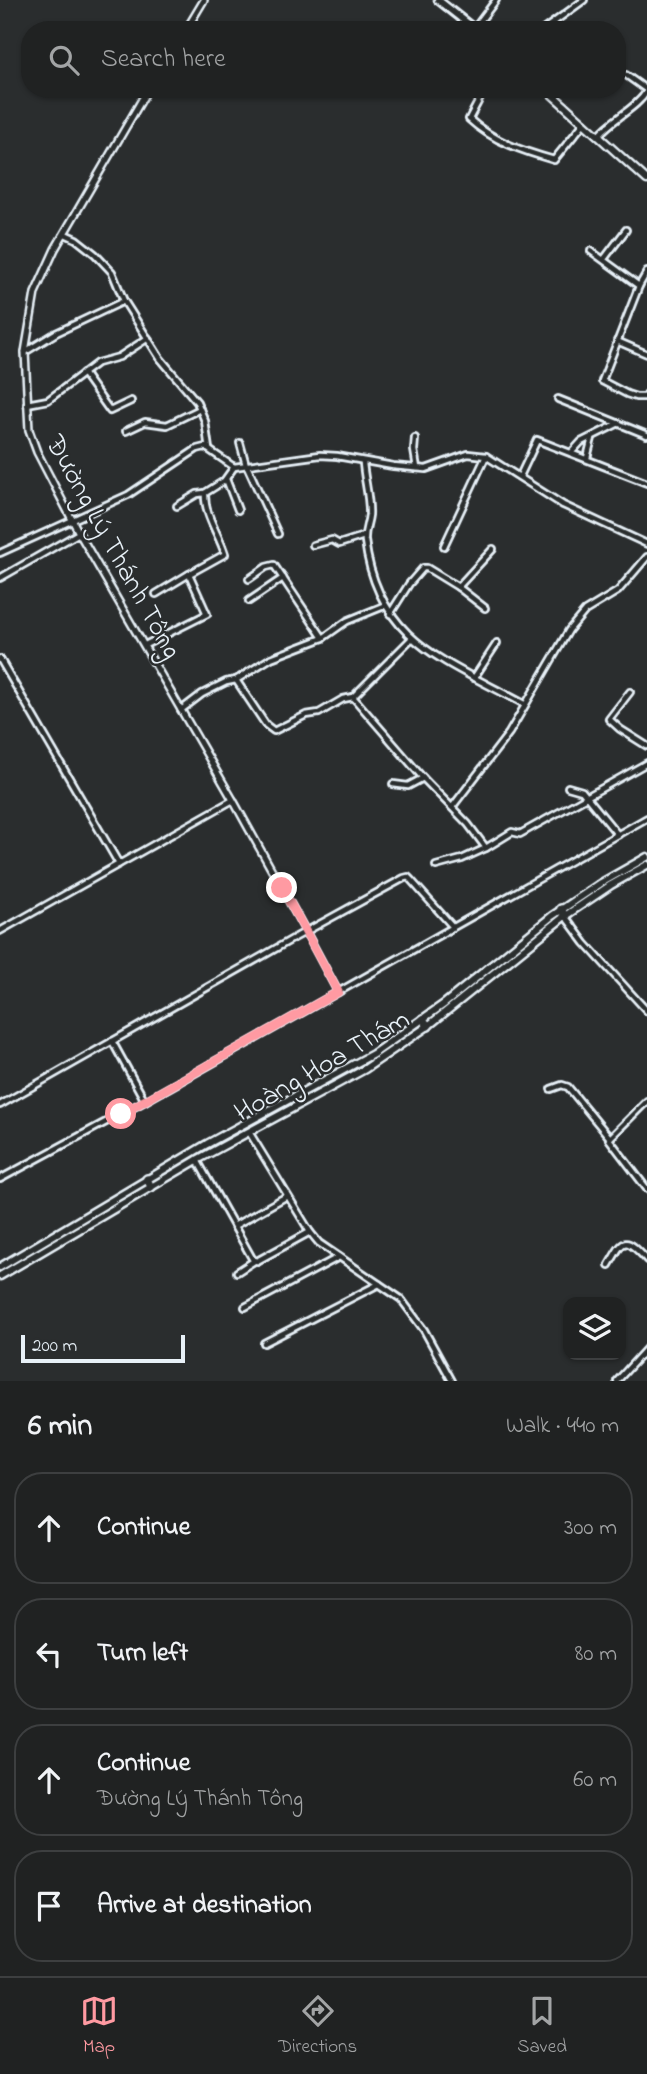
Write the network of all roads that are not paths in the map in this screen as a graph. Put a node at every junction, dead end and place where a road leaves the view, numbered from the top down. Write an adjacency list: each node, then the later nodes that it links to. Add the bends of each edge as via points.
1 (204, 0): 7 (street)
2 (438, 0): 6 (main road)
3 (445, 0): 6 (street)
4 (496, 0): 9 (street)
5 (584, 0): 10 (street)
6 (453, 11): 8 (main road)
7 (191, 21)
8 (466, 21)
9 (482, 21)
10 (555, 21)
11 (626, 75): 12 (street)
12 (646, 93): 17 (street)
13 (143, 98): 20 (street, Đường Lý Thánh Tông)
14 (480, 98): 16 (street, via 469,119 481,130 521,151 554,160)
15 (556, 98): 16 (main road)
16 (584, 123): 17 (main road)
17 (599, 135): 18 (main road)
18 (647, 180)
19 (626, 230): 22 (street)
20 (65, 234): 25 (street, via 106,265); 28 (street, Đường Lý Thánh Tông, via 35,293)
21 (592, 251): 22 (street)
22 (604, 259): 24 (street)
23 (647, 272): 24 (street)
24 (639, 286): 27 (street)
25 (124, 301): 26 (street); 28 (street)
26 (148, 338): 30 (street); 35 (street)
27 (617, 341): 29 (street); 31 (street, via 602,381 636,397)
28 (25, 352): 34 (street, Đường Lý Thánh Tông)
29 (647, 354)
30 (83, 373): 33 (street, via 110,411); 34 (street, via 48,400)
31 (647, 394)
32 (558, 399): 36 (street)
33 (131, 401)
34 (26, 404): 56 (street, Đường Lý Thánh Tông, via 37,452)
35 (200, 409): 37 (street, via 167,425 145,422); 42 (street)
36 (619, 423): 38 (street); 39 (street)
37 (126, 430)
38 (647, 435)
39 (592, 437): 43 (street); 45 (street)
40 (415, 438): 49 (street)
41 (240, 443): 47 (street)
42 (209, 449): 48 (street); 56 (street, via 197,449 128,495)
43 (571, 453): 45 (street); 50 (street, via 537,440)
44 (486, 456): 49 (street, via 468,454); 50 (street); 62 (street)
45 (587, 458): 52 (street)
46 (363, 462): 47 (street, via 320,456); 49 (street); 59 (street, via 369,517)
47 (247, 466): 48 (street); 58 (street)
48 (233, 467): 51 (street)
49 (417, 468)
50 (520, 476): 60 (street, via 563,505)
51 (226, 479): 53 (street); 55 (street)
52 (647, 483)
53 (205, 493): 54 (street); 66 (street, via 225,554)
54 (177, 506)
55 (238, 510)
56 (72, 519): 57 (street, Đường Lý Thánh Tông); 64 (street)
57 (79, 533): 67 (street); 79 (street, Đường Lý Thánh Tông)
58 (278, 534)
59 (365, 536): 61 (street, via 340,544 332,540); 73 (street, via 372,576)
60 (647, 544)
61 (313, 545)
62 (444, 546)
63 (493, 549): 70 (street)
64 (0, 553)
65 (647, 557): 85 (street, via 618,591 573,624)
66 (189, 574): 71 (street); 79 (street, via 207,614)
67 (0, 578)
68 (283, 578): 69 (street, via 272,564); 72 (street); 76 (street)
69 (249, 579)
70 (458, 587): 74 (street); 75 (street, via 423,568)
71 (156, 594)
72 (249, 601)
73 (385, 606): 75 (street); 76 (street, via 346,621)
74 (485, 608)
75 (390, 614): 77 (street)
76 (323, 638): 82 (street, via 271,658)
77 (411, 639): 81 (street); 84 (street)
78 (497, 643): 81 (street)
79 (145, 645): 86 (street, Đường Lý Thánh Tông)
80 (0, 659): 99 (street)
81 (474, 678): 85 (street)
82 (236, 680): 84 (street, via 274,731); 86 (street, via 202,694)
83 (630, 692): 87 (street, via 609,719)
84 (353, 696): 89 (street)
85 (524, 705): 94 (street, via 509,733)
86 (181, 710): 93 (street, Đường Lý Thánh Tông)
87 (647, 746)
88 (647, 763): 92 (street)
89 (423, 778): 90 (street, via 408,786); 94 (street)
90 (393, 784)
91 (568, 787): 92 (street)
92 (587, 797): 96 (street); 97 (street)
93 (233, 800): 99 (street); 105 (street, Đường Lý Thánh Tông)
94 (453, 806): 97 (street)
95 (647, 817): 96 (street)
96 (618, 835): 103 (street)
97 (486, 848): 101 (street)
98 (647, 857): 102 (main road, Hoàng Hoa Thám)
99 (119, 864): 104 (street)
100 (647, 865): 102 (main road, Hoàng Hoa Thám)
101 (436, 866)
102 (563, 912): 107 (street); 108 (main road, Hoàng Hoa Thám)
103 (453, 927): 105 (street, via 408,877); 106 (street)
104 (0, 931)
105 (306, 932): 106 (street); 109 (street)
106 (338, 992): 111 (street)
107 (647, 1011)
108 (425, 1023): 114 (main road, Hoàng Hoa Thám, via 365,1069); 118 (main road, Hoàng Hoa Thám)
109 (112, 1041): 111 (street); 113 (street)
110 (551, 1090): 115 (street, via 568,1087)
111 (145, 1101): 117 (street)
112 (647, 1101): 115 (street)
113 (0, 1105)
114 (250, 1132): 116 (main road, Hoàng Hoa Thám); 120 (street)
115 (610, 1138): 119 (street)
116 (197, 1160): 118 (main road, Hoàng Hoa Thám); 121 (street)
117 (0, 1179)
118 (149, 1183): 127 (main road, Hoàng Hoa Thám); 129 (main road, Hoàng Hoa Thám)
119 (647, 1189)
120 (287, 1196): 121 (street); 122 (street)
121 (234, 1226): 125 (street)
122 (310, 1232): 123 (street); 125 (street)
123 (339, 1257): 130 (street); 131 (street)
124 (647, 1260): 126 (street, via 633,1245 623,1244)
125 (255, 1261): 128 (street)
126 (609, 1265)
127 (0, 1267)
128 (237, 1272)
129 (0, 1276)
130 (379, 1284): 132 (street); 134 (street, via 401,1298)
131 (245, 1307)
132 (264, 1343)
133 (647, 1348): 135 (street)
134 (452, 1381)
135 (617, 1381)

